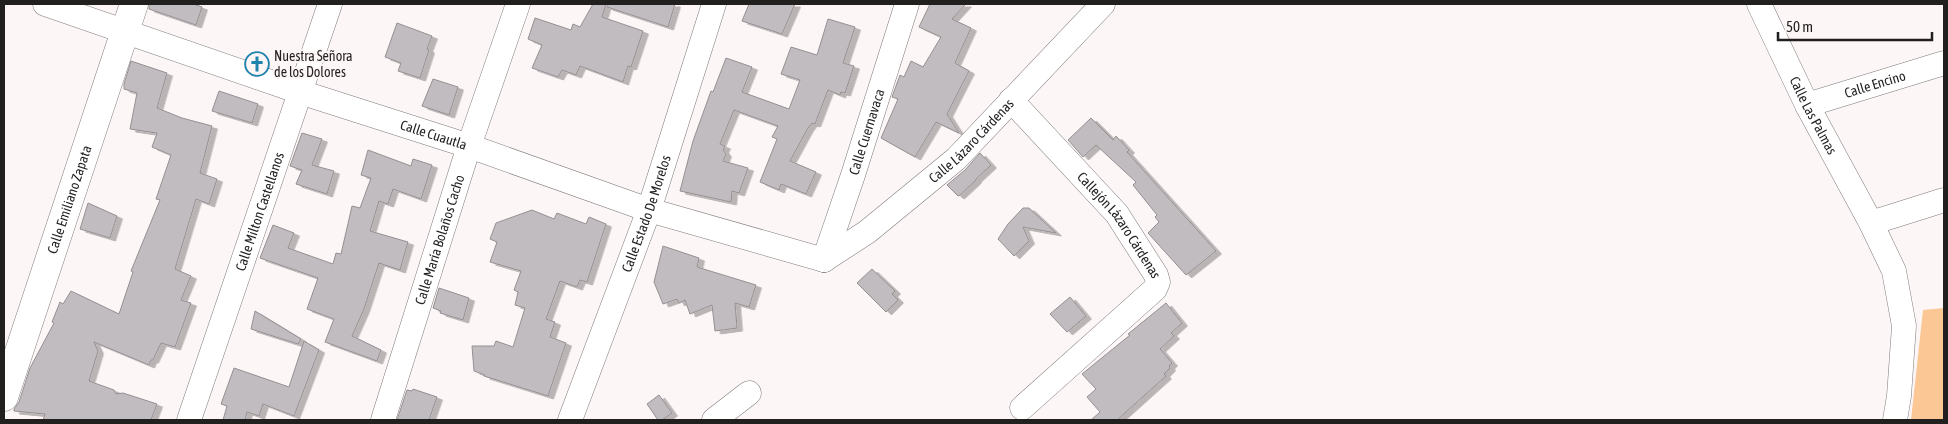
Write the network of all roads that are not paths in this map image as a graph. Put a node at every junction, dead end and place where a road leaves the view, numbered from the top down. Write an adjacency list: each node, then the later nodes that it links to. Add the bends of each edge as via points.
1 (45, 4): 9 (street, Calle Cuautla)
2 (134, 4): 9 (street, Calle Emiliano Zapata)
3 (330, 4): 11 (street, Calle Milton Castellanos)
4 (518, 4): 14 (street, Calle María Bolaños Cacho)
5 (714, 4): 16 (street, Calle Estado De Morelos)
6 (907, 4): 18 (street, Calle Cuernavaca)
7 (1103, 4): 12 (street, Calle Lázaro Cárdenas)
8 (1759, 4): 13 (street, Calle Las Palmas)
9 (125, 32): 11 (street, Calle Cuautla); 20 (street, Calle Emiliano Zapata)
10 (1944, 63): 13 (street, Calle Encino)
11 (300, 92): 14 (street, Calle Cuautla); 22 (street, Calle Milton Castellanos)
12 (1011, 100): 18 (street, Calle Lázaro Cárdenas, via 956,159 867,232); 21 (street, Callejón Lázaro Cárdenas, via 1117,214 1158,282)
13 (1807, 105): 17 (street, Calle Las Palmas)
14 (469, 146): 16 (street, Calle Cuautla); 23 (street, Calle María Bolaños Cacho)
15 (1944, 200): 17 (street)
16 (649, 210): 18 (street, Calle Cuautla); 24 (street, Calle Estado De Morelos)
17 (1871, 224): 26 (street, Calle Las Palmas, via 1894,271 1904,326 1900,396)
18 (824, 260)
19 (749, 393): 25 (street)
20 (4, 397)
21 (1022, 408)
22 (189, 420)
23 (383, 420)
24 (570, 420)
25 (714, 420)
26 (1895, 420)

